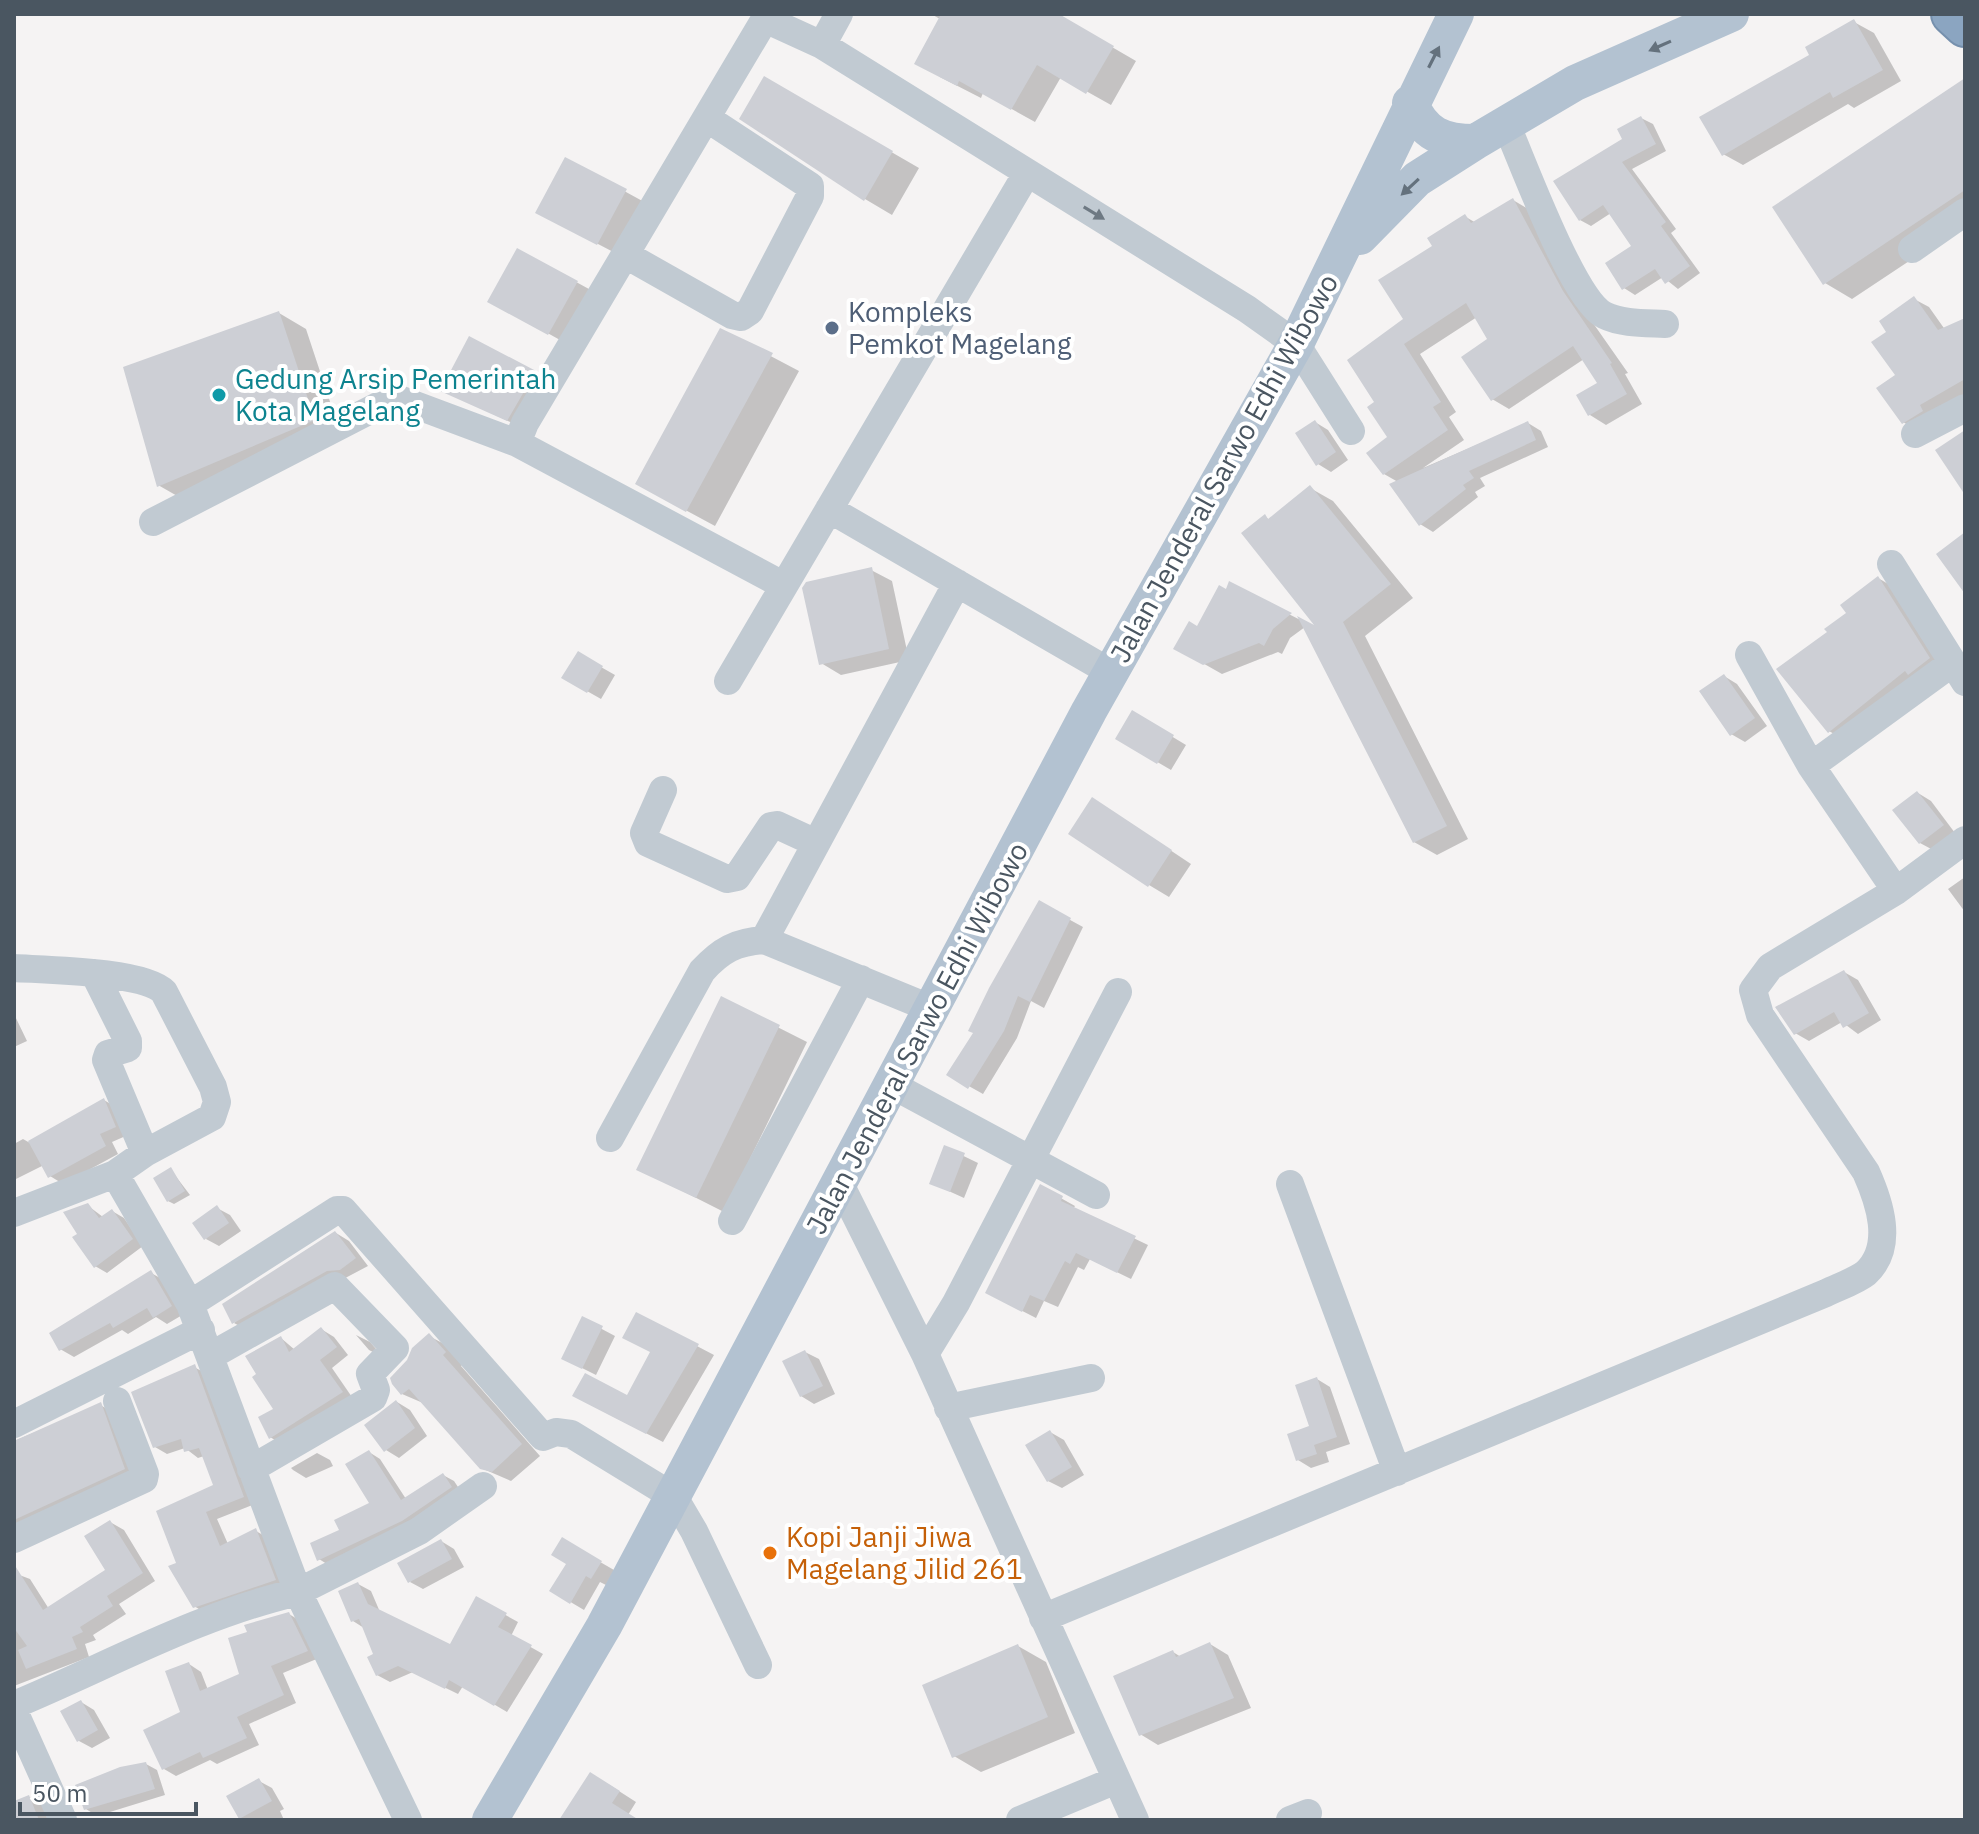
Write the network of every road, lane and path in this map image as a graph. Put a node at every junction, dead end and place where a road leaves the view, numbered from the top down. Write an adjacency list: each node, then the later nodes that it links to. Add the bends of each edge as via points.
1 (839, 14): 7 (street)
2 (1456, 14): 8 (main road, Jalan Jenderal Sarwo Edhi Wibowo, one-way to 2)
3 (1731, 14): 10 (main road, Jalan Jenderal Sarwo Edhi Wibowo, one-way to 10, via 1575,83)
4 (1952, 14): 6 (highway)
5 (766, 16): 7 (street); 9 (street)
6 (1965, 26)
7 (822, 45): 12 (street)
8 (1410, 103): 11 (main road, via 1436,137); 16 (main road, Jalan Jenderal Sarwo Edhi Wibowo)
9 (708, 119): 15 (street); 15 (street, via 810,186 810,196 750,311 732,315)
10 (1506, 124): 11 (main road, Jalan Jenderal Sarwo Edhi Wibowo); 17 (street, via 1568,266 1589,301 1614,319)
11 (1475, 142): 16 (main road, Jalan Jenderal Sarwo Edhi Wibowo, one-way to 16, via 1417,179)
12 (1027, 173): 18 (street, one-way to 18, via 1153,248); 23 (street)
13 (1965, 212): 14 (street)
14 (1912, 249)
15 (626, 255): 22 (street)
16 (1342, 255): 18 (main road, Jalan Jenderal Sarwo Edhi Wibowo)
17 (1665, 324)
18 (1296, 344): 20 (street); 29 (main road, Jalan Jenderal Sarwo Edhi Wibowo)
19 (1965, 408): 21 (street)
20 (1351, 431)
21 (1915, 434)
22 (517, 443): 24 (street, via 402,400 378,406); 27 (street)
23 (829, 509): 26 (street); 27 (street)
24 (153, 522)
25 (1891, 564): 30 (street)
26 (957, 583): 29 (street); 35 (street)
27 (783, 585): 31 (street)
28 (1749, 655): 32 (street)
29 (1110, 672): 42 (main road, Jalan Jenderal Sarwo Edhi Wibowo)
30 (1958, 673): 32 (street)
31 (728, 681)
32 (1811, 766): 36 (street)
33 (663, 790): 35 (street, via 644,833 648,843 727,879 737,877 771,826)
34 (1965, 840): 36 (street)
35 (816, 843): 37 (street)
36 (1896, 891): 60 (street, via 1770,967 1753,990 1760,1015 1866,1172 1877,1198 1881,1236 1866,1272)
37 (764, 940): 40 (street); 44 (street, via 739,942 702,971)
38 (14, 968): 39 (street)
39 (94, 973): 45 (street, via 128,1041 128,1048 108,1054 106,1060); 45 (street, via 159,987 213,1087 217,1102 212,1117)
40 (861, 979): 42 (street); 52 (street)
41 (1118, 992): 46 (street)
42 (932, 1009): 43 (main road, Jalan Jenderal Sarwo Edhi Wibowo)
43 (892, 1085): 46 (street); 48 (main road, Jalan Jenderal Sarwo Edhi Wibowo)
44 (610, 1138)
45 (145, 1153): 47 (street)
46 (1032, 1160): 50 (street); 54 (street)
47 (115, 1174): 51 (street); 53 (street)
48 (840, 1184): 54 (street); 62 (main road, Jalan Jenderal Sarwo Edhi Wibowo)
49 (1290, 1184): 60 (street)
50 (1096, 1195)
51 (14, 1213)
52 (732, 1221)
53 (201, 1330): 58 (street); 59 (street); 59 (street, via 335,1286 395,1348 370,1374 373,1398); 62 (street, via 341,1209 543,1437 571,1434)
54 (925, 1354): 57 (street)
55 (1091, 1378): 57 (street)
56 (117, 1401): 63 (street, via 144,1479)
57 (948, 1408): 65 (street)
58 (14, 1424)
59 (251, 1469): 64 (street)
60 (1397, 1472): 65 (street)
61 (483, 1486): 64 (street, via 419,1531)
62 (674, 1497): 66 (street); 71 (main road, Jalan Jenderal Sarwo Edhi Wibowo)
63 (14, 1539)
64 (298, 1592): 67 (street, via 160,1638); 70 (street)
65 (1043, 1618): 68 (street)
66 (758, 1665)
67 (14, 1708): 69 (street)
68 (1116, 1780): 72 (street); 73 (street)
69 (63, 1820)
70 (408, 1820)
71 (490, 1820)
72 (1020, 1820)
73 (1135, 1820)

